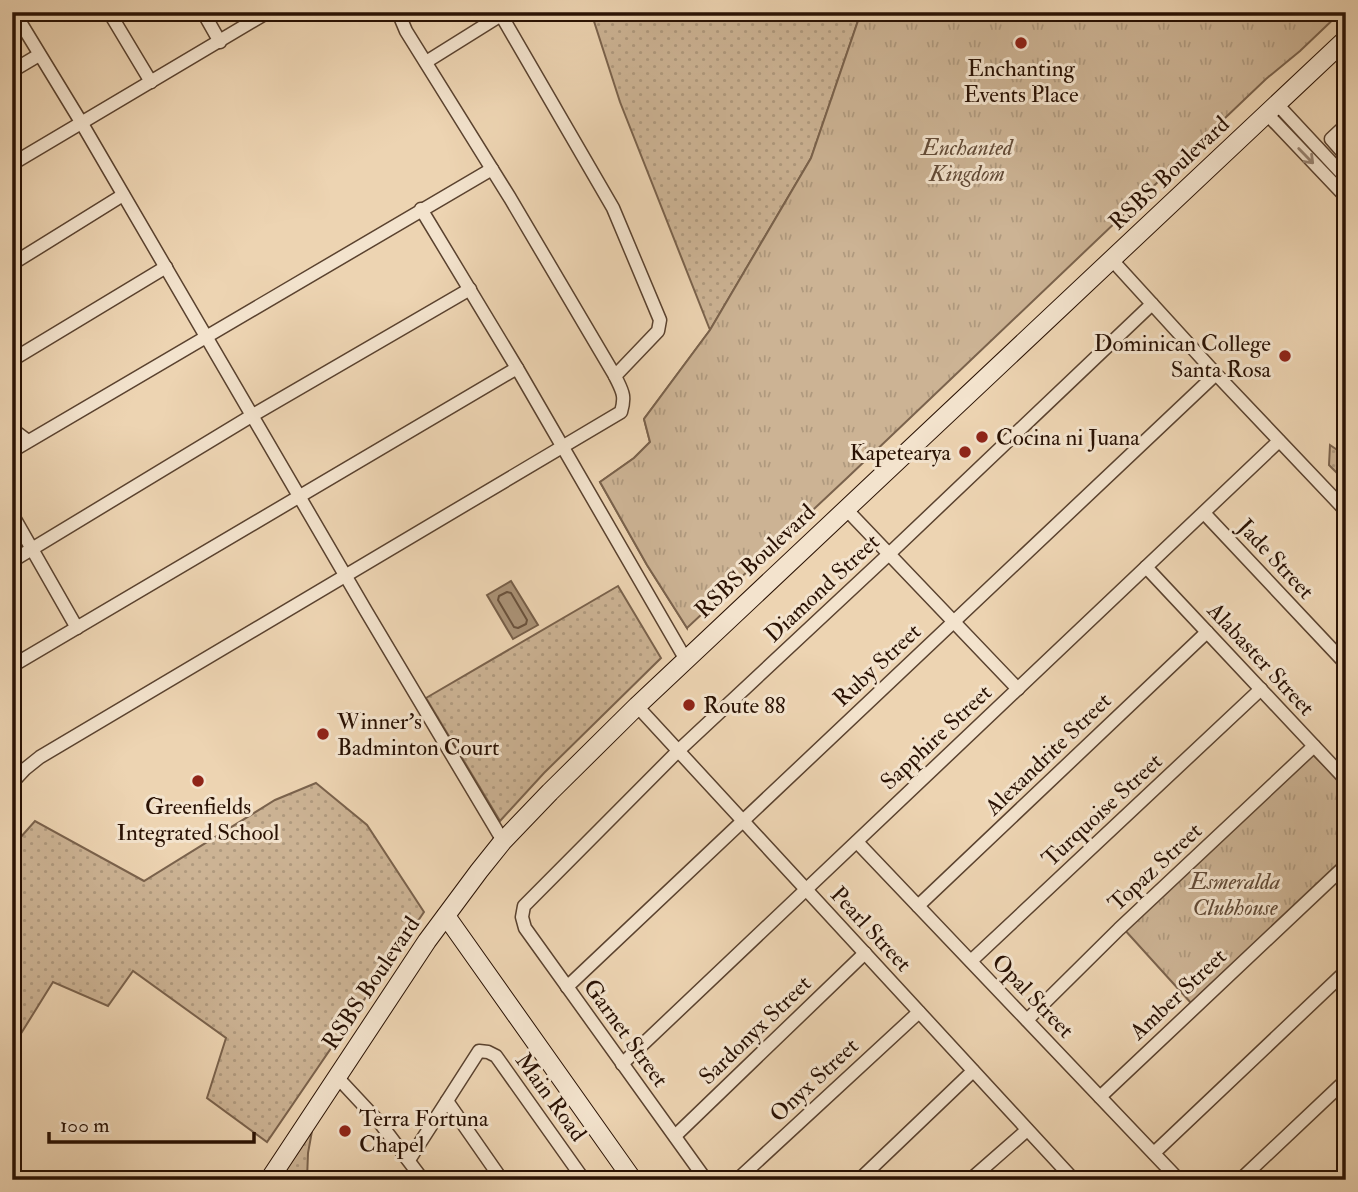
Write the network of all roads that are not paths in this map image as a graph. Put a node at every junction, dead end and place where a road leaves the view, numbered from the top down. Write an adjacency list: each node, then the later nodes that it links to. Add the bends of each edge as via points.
1 (14, 12): 9 (street)
2 (109, 12): 12 (street)
3 (203, 12): 8 (street)
4 (268, 12): 8 (street)
5 (398, 12): 10 (street)
6 (504, 14): 10 (street); 32 (street, via 613,208 660,320 659,331)
7 (1346, 39): 13 (street, RSBS Boulevard)
8 (220, 41): 12 (street)
9 (39, 55): 11 (street); 14 (street)
10 (426, 62): 18 (street)
11 (12, 71)
12 (151, 82): 14 (street)
13 (1272, 109): 19 (street); 21 (street, one-way to 21); 23 (street, RSBS Boulevard)
14 (81, 122): 17 (street); 20 (street)
15 (1346, 125): 16 (street, via 1331,139)
16 (1346, 156)
17 (12, 164)
18 (492, 169): 22 (street); 32 (street)
19 (1346, 178)
20 (122, 195): 24 (street); 25 (street)
21 (1346, 197)
22 (421, 209): 26 (street); 28 (street)
23 (1112, 260): 27 (street); 40 (street, RSBS Boulevard)
24 (12, 264)
25 (166, 267): 28 (street); 29 (street)
26 (470, 289): 30 (street); 33 (street)
27 (1152, 304): 31 (street); 45 (street, Diamond Street)
28 (207, 337): 33 (street); 35 (street)
29 (12, 359)
30 (517, 368): 37 (street); 39 (street)
31 (1216, 374): 36 (street); 49 (street, Ruby Street)
32 (614, 376): 37 (street, via 624,394 621,412)
33 (253, 415): 39 (street); 44 (street)
34 (12, 429): 35 (street)
35 (28, 441): 38 (street)
36 (1279, 441): 41 (street); 42 (street, Sapphire Street)
37 (563, 447): 48 (street); 52 (street)
38 (12, 451)
39 (299, 496): 48 (street); 50 (street)
40 (846, 509): 45 (street); 52 (street, RSBS Boulevard)
41 (1346, 511)
42 (1204, 513): 47 (street, Sapphire Street); 53 (street, Jade Street)
43 (12, 514): 44 (street)
44 (32, 549): 46 (street); 50 (street)
45 (889, 554): 49 (street); 59 (street, Diamond Street)
46 (12, 561)
47 (1146, 568): 51 (street, Alabaster Street); 55 (street, Sapphire Street)
48 (345, 575): 61 (street, via 40,757); 63 (street)
49 (954, 621): 55 (street); 62 (street, Ruby Street)
50 (77, 628): 54 (street)
51 (1207, 632): 56 (street, Alabaster Street); 68 (street, Alexandrite Street)
52 (686, 660): 57 (street, RSBS Boulevard)
53 (1346, 664)
54 (12, 666)
55 (1018, 689): 64 (street, Sapphire Street)
56 (1261, 689): 58 (street, Alabaster Street); 71 (street, Turquoise Street)
57 (637, 706): 59 (street, Pearl Street); 63 (street, RSBS Boulevard)
58 (1314, 746): 60 (street, Alabaster Street); 75 (street, Topaz Street)
59 (678, 751): 62 (street, Pearl Street); 67 (street, Diamond Street)
60 (1346, 780)
61 (12, 783)
62 (743, 821): 66 (street, Pearl Street); 73 (street, Ruby Street)
63 (503, 841): 69 (street, RSBS Boulevard)
64 (857, 842): 66 (street, Sapphire Street); 68 (street, Opal Street)
65 (1346, 865): 80 (street, Amber Street)
66 (806, 890): 70 (street, Pearl Street); 76 (street, Sapphire Street)
67 (524, 906): 73 (street, Garnet Street, via 525,928)
68 (918, 906): 71 (street, Opal Street)
69 (446, 916): 78 (street, RSBS Boulevard); 90 (street, via 523,1007 533,1038)
70 (865, 953): 74 (street, Pearl Street); 83 (street, Sardonyx Street)
71 (971, 961): 75 (street, Opal Street)
72 (1346, 971): 84 (street)
73 (567, 987): 76 (street, Garnet Street)
74 (919, 1012): 77 (street, Pearl Street); 92 (street, Onyx Street)
75 (1027, 1020): 80 (street, Opal Street)
76 (622, 1064): 83 (street, Garnet Street)
77 (973, 1071): 82 (street, Pearl Street); 93 (street)
78 (338, 1078): 85 (street); 86 (street, RSBS Boulevard)
79 (1346, 1080): 97 (street)
80 (1100, 1097): 84 (street, Opal Street)
81 (447, 1101): 85 (street, Main Road); 88 (street); 89 (street, Main Road, via 479,1051 496,1056)
82 (1027, 1129): 94 (street); 95 (street, Pearl Street)
83 (675, 1136): 91 (street, Garnet Street)
84 (1154, 1153): 96 (street, Opal Street)
85 (409, 1160): 87 (street)
86 (269, 1180)
87 (423, 1180)
88 (502, 1180)
89 (584, 1180)
90 (633, 1180)
91 (706, 1180)
92 (737, 1180)
93 (859, 1180)
94 (970, 1180)
95 (1073, 1180)
96 (1179, 1180)
97 (1240, 1180)

